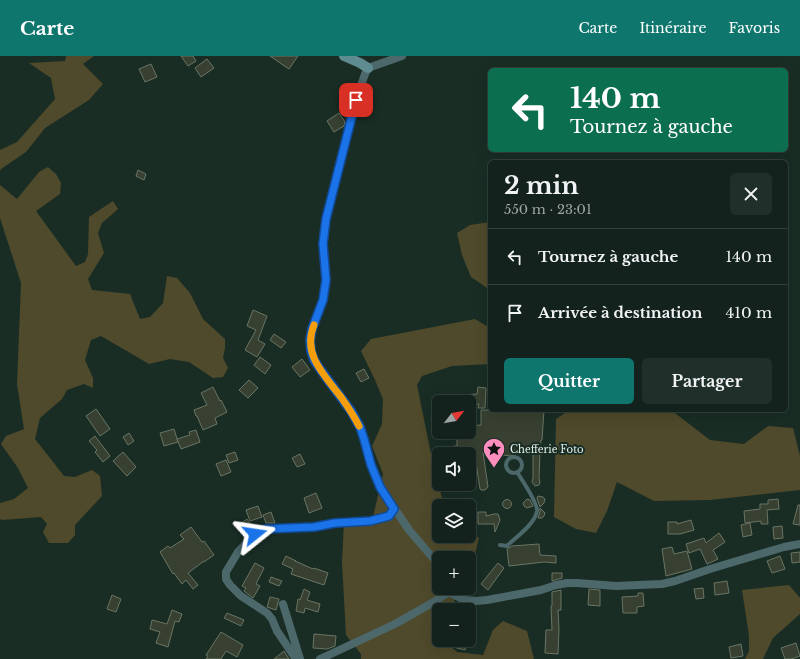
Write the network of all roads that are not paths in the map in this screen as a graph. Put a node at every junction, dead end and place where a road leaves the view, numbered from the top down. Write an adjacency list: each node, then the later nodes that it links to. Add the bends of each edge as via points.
1 (344, 56): 3 (street)
2 (402, 56): 3 (street)
3 (368, 68): 5 (street, via 356,100 326,219 323,244 326,280 323,300 310,340 314,360 360,427 380,487)
4 (517, 472): 4 (lane, via 522,468 521,461 512,457 506,462 506,468 511,472); 7 (lane, via 537,511 527,528 507,546)
5 (394, 509): 8 (street); 12 (street, via 389,516 370,521 265,529 255,534 238,552 226,572 226,579 241,596 267,613)
6 (800, 544): 10 (street, via 662,584 616,586 567,583 476,601 464,600)
7 (500, 545)
8 (432, 557)
9 (443, 595): 14 (street, via 395,624)
10 (457, 595)
11 (283, 604): 13 (street)
12 (296, 659)
13 (300, 659)
14 (320, 659)

